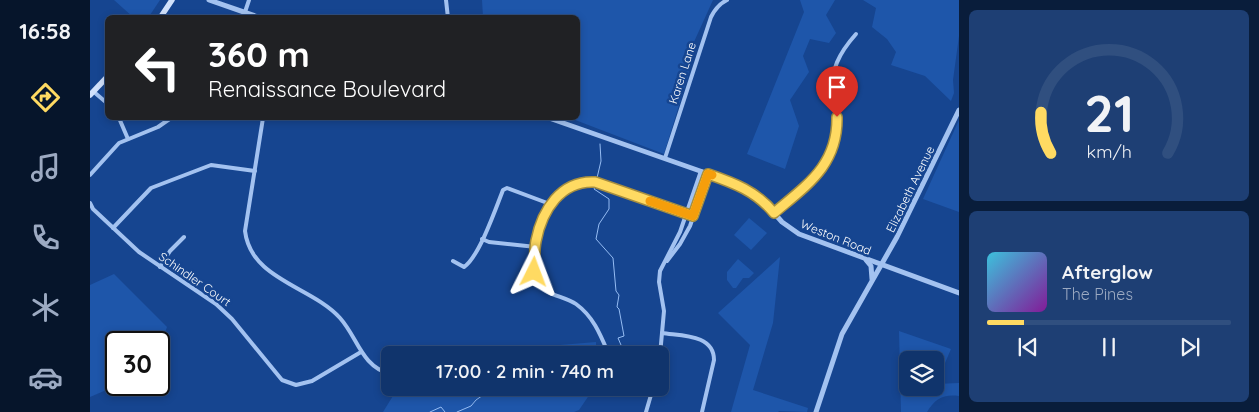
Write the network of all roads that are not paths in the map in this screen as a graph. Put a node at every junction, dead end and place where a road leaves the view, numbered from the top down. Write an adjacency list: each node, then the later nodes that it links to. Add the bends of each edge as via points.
1 (172, 0): 7 (main road)
2 (178, 0): 7 (main road)
3 (210, 0): 8 (street)
4 (249, 0): 8 (street)
5 (446, 0): 11 (street)
6 (727, 0): 22 (street, Karen Lane, via 721,2 711,17)
7 (168, 6): 9 (main road)
8 (244, 12): 10 (street)
9 (162, 15)
10 (252, 15)
11 (448, 15)
12 (856, 34): 30 (street, via 841,52 834,72 832,88 838,125 833,150 820,172)
13 (105, 79): 14 (main road)
14 (92, 94): 15 (street)
15 (105, 102)
16 (959, 110): 38 (street, Elizabeth Avenue)
17 (120, 120): 21 (street)
18 (168, 120): 21 (street)
19 (263, 120): 23 (street)
20 (555, 120): 22 (street, Weston Road)
21 (128, 139): 26 (street, via 114,147)
22 (665, 158): 24 (street, Weston Road)
23 (255, 171): 32 (street, via 211,165 151,188); 46 (street, via 245,231 247,244 261,265 325,304 342,320)
24 (701, 171): 25 (street, Weston Road); 29 (street)
25 (708, 174): 30 (street, Weston Road, via 747,189); 31 (street)
26 (90, 175)
27 (90, 203): 32 (street, Schindler Court)
28 (550, 204): 29 (street, via 574,184 595,182); 34 (street, via 507,188 503,190); 35 (street)
29 (686, 213): 31 (street); 40 (street)
30 (774, 213): 36 (street, Weston Road, via 799,234)
31 (693, 216): 40 (street, via 685,236)
32 (113, 228): 39 (street, Schindler Court)
33 (184, 237): 39 (street)
34 (482, 239): 35 (street); 37 (street, via 469,264 464,267)
35 (536, 247): 44 (street, via 534,272 538,285 585,312)
36 (865, 259): 38 (street, Weston Road); 41 (street, via 872,270)
37 (453, 261)
38 (881, 266): 41 (street, Elizabeth Avenue); 42 (street, Weston Road)
39 (160, 267): 46 (street, Schindler Court, via 216,304 282,380 296,385 312,381)
40 (660, 271): 43 (street, via 664,311)
41 (872, 282): 51 (street, Elizabeth Avenue, via 842,334)
42 (959, 293)
43 (662, 333): 45 (street); 50 (street, via 702,339 711,346 714,360)
44 (605, 346)
45 (661, 346)
46 (361, 352): 47 (street)
47 (381, 371)
48 (651, 396): 49 (street)
49 (646, 412)
50 (702, 412)
51 (816, 412)

